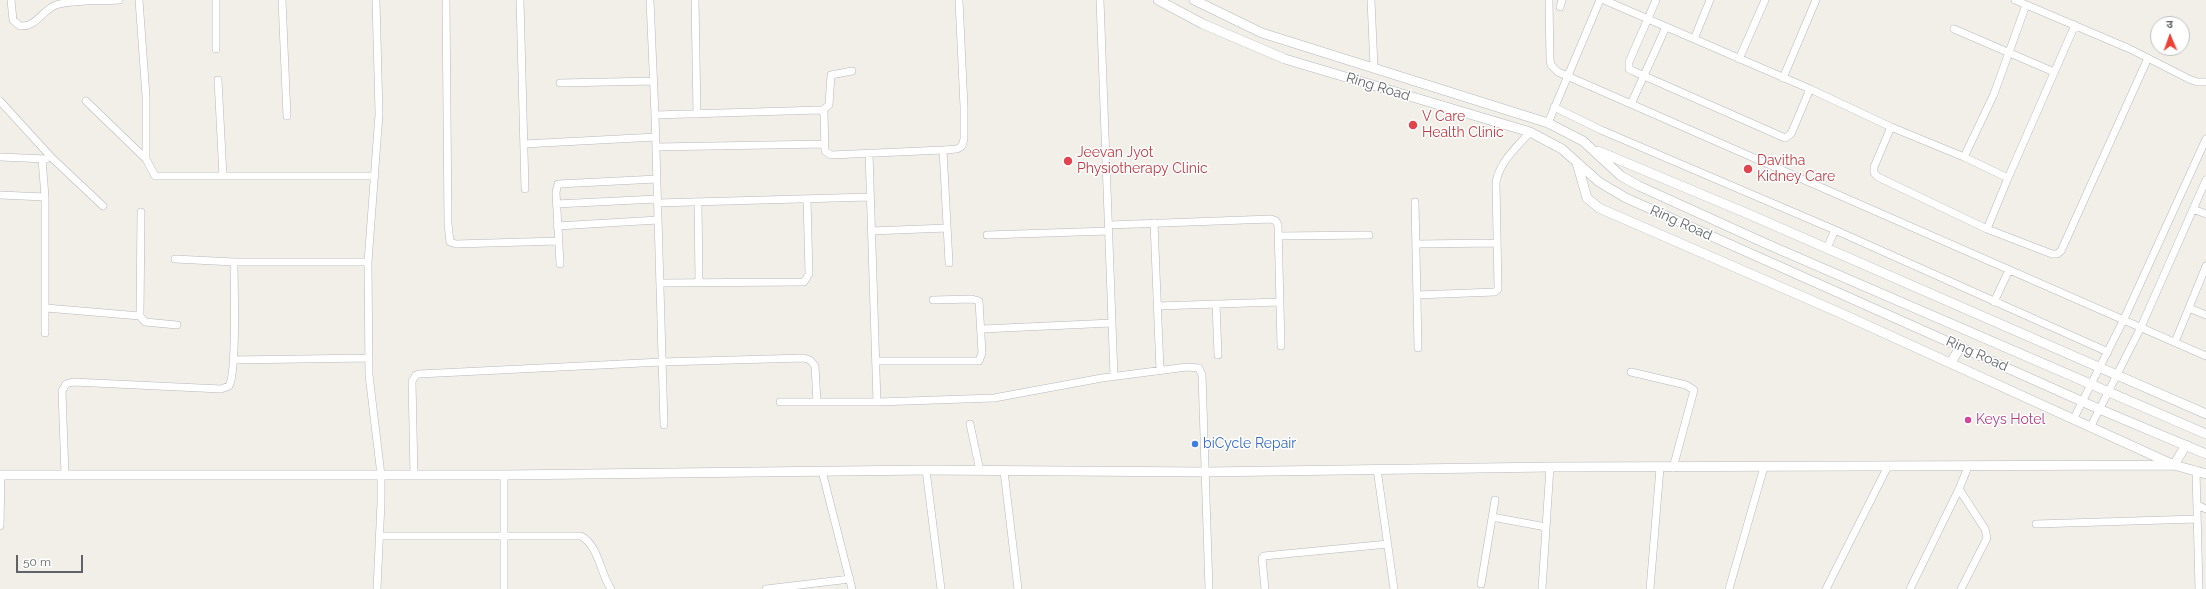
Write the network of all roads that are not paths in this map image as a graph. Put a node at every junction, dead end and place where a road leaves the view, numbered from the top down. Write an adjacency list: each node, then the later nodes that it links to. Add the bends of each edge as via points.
1 (11, 0): 2 (street, via 13,20 24,27 32,25 57,4)
2 (119, 0)
3 (139, 0): 68 (street, via 146,96)
4 (216, 0): 30 (street)
5 (282, 0): 52 (street)
6 (376, 0): 71 (street, via 379,114)
7 (446, 0): 99 (street, via 450,242 456,244)
8 (520, 0): 58 (street)
9 (650, 0): 41 (street)
10 (695, 0): 50 (street)
11 (959, 0): 61 (street, via 964,139 962,146 957,149)
12 (1100, 0): 92 (street)
13 (1158, 0): 55 (street, Ring Road, via 1203,24 1285,59)
14 (1194, 0): 34 (street, Ring Road, via 1262,33)
15 (1371, 0): 34 (street)
16 (1549, 0): 37 (street, via 1551,66)
17 (1600, 0): 37 (street)
18 (1604, 0): 25 (street)
19 (1656, 0): 25 (street)
20 (1710, 0): 29 (street)
21 (1765, 0): 33 (street)
22 (1816, 0): 39 (street)
23 (2015, 0): 24 (street)
24 (2026, 5): 26 (street); 31 (street)
25 (1648, 19): 27 (street); 38 (street, via 1628,65 1629,69)
26 (2075, 25): 32 (street); 36 (street)
27 (1666, 27): 29 (street); 38 (street)
28 (1954, 29): 31 (street)
29 (1694, 39): 33 (street)
30 (216, 49)
31 (2010, 53): 36 (street); 65 (street)
32 (2148, 58): 42 (street, via 2197,82); 93 (street, via 2061,251 2052,254)
33 (1739, 59): 39 (street)
34 (1374, 67): 53 (street, Ring Road)
35 (852, 70): 49 (street, via 831,75 829,105)
36 (2054, 72): 72 (street)
37 (1568, 76): 47 (street); 48 (street)
38 (1643, 76): 44 (street, via 1785,138 1792,134); 47 (street)
39 (1783, 78): 44 (street)
40 (218, 80): 70 (street)
41 (654, 81): 43 (street); 51 (street)
42 (2206, 82)
43 (560, 83)
44 (1810, 89): 54 (street)
45 (0, 101): 66 (street)
46 (86, 101): 68 (street)
47 (1631, 104): 109 (street)
48 (1554, 107): 53 (street); 94 (street, via 1601,130)
49 (823, 110): 50 (street); 59 (street)
50 (697, 114): 51 (street)
51 (655, 115): 56 (street)
52 (287, 116)
53 (1548, 123): 62 (street, Ring Road, via 1584,141)
54 (1891, 127): 65 (street); 93 (street, via 1874,167 1874,173 1878,178)
55 (1530, 132): 69 (street, Ring Road, via 1562,149); 100 (street, via 1498,171 1495,194)
56 (656, 137): 58 (street); 60 (street)
57 (2206, 139): 122 (street)
58 (524, 144): 75 (street)
59 (825, 144): 60 (street); 63 (street, via 825,151 831,155)
60 (656, 147): 73 (street)
61 (943, 150): 63 (street); 91 (street)
62 (1595, 150): 102 (street); 145 (street, Ring Road, via 1621,176 1639,186)
63 (869, 153): 78 (street)
64 (0, 157): 67 (street)
65 (1964, 157): 72 (street)
66 (52, 158): 67 (street); 84 (street)
67 (42, 159): 77 (street)
68 (146, 159): 70 (street, via 151,172 160,178)
69 (1577, 162): 130 (street, Ring Road, via 1612,191 1626,198); 139 (street, via 1587,198 1599,208)
70 (222, 176): 71 (street)
71 (375, 176): 105 (street)
72 (2008, 178): 93 (street)
73 (657, 179): 80 (street); 83 (street, via 561,183 556,186)
74 (2206, 180): 85 (street)
75 (525, 188)
76 (0, 195): 77 (street)
77 (45, 197): 118 (street)
78 (870, 198): 79 (street); 95 (street)
79 (807, 199): 81 (street); 111 (street, via 809,274 804,282)
80 (657, 201): 81 (street); 83 (street); 88 (street)
81 (698, 202): 111 (street)
82 (1415, 202): 101 (street)
83 (556, 204): 90 (street)
84 (103, 206)
85 (2193, 209): 87 (street); 125 (street)
86 (141, 212): 121 (street)
87 (2206, 214)
88 (658, 220): 90 (street); 110 (street)
89 (1154, 223): 92 (street); 98 (street, via 1271,219 1278,225); 117 (street)
90 (558, 226): 99 (street)
91 (947, 228): 95 (street); 106 (street)
92 (1109, 228): 96 (street); 123 (street)
93 (1987, 229)
94 (1836, 230): 102 (street); 115 (street)
95 (871, 231): 137 (street)
96 (987, 234)
97 (1369, 235): 98 (street)
98 (1278, 236): 114 (street)
99 (558, 241): 107 (street)
100 (1496, 243): 101 (street); 112 (street, via 1499,285 1495,292)
101 (1416, 244): 112 (street)
102 (1827, 248): 140 (street)
103 (175, 259): 104 (street)
104 (234, 262): 105 (street); 136 (street)
105 (368, 262): 135 (street)
106 (949, 263)
107 (560, 264)
108 (2206, 266): 119 (street)
109 (2009, 270): 115 (street); 122 (street)
110 (660, 283): 111 (street); 138 (street)
111 (699, 283)
112 (1417, 295): 131 (street)
113 (933, 300): 126 (street, via 979,301)
114 (1279, 302): 116 (street); 129 (street)
115 (1994, 302): 132 (street)
116 (1216, 304): 117 (street); 133 (street)
117 (1158, 306): 141 (street)
118 (46, 308): 121 (street); 127 (street)
119 (2189, 308): 120 (street); 128 (street)
120 (2206, 315)
121 (140, 316): 124 (street, via 145,322)
122 (2124, 319): 125 (street); 132 (street)
123 (1112, 323): 126 (street); 144 (street)
124 (177, 325)
125 (2141, 327): 128 (street); 143 (street)
126 (982, 329): 137 (street, via 980,361)
127 (45, 333)
128 (2175, 342): 134 (street)
129 (1281, 346)
130 (1960, 347): 139 (street); 147 (street, Ring Road)
131 (1418, 348)
132 (2108, 352): 140 (street)
133 (1218, 355)
134 (2206, 356)
135 (369, 358): 136 (street); 177 (street)
136 (233, 360): 176 (street, via 232,382 230,386 221,389 73,382 66,384 62,391)
137 (876, 361): 150 (street)
138 (662, 362): 149 (street, via 804,358 815,366); 154 (street); 178 (street, via 419,374 412,381)
139 (1951, 363): 153 (street)
140 (2100, 367): 143 (street); 145 (street)
141 (1160, 370): 144 (street); 173 (street, via 1199,368 1202,375)
142 (1631, 372): 165 (street, via 1686,385 1694,390)
143 (2116, 374): 146 (street); 152 (street)
144 (1114, 376): 150 (street, via 994,398)
145 (2091, 385): 146 (street, Ring Road); 147 (street)
146 (2107, 392): 151 (street); 157 (street, Ring Road)
147 (2082, 401): 151 (street, Ring Road); 153 (street)
148 (780, 402): 149 (street)
149 (817, 402): 150 (street)
150 (877, 402)
151 (2099, 409): 156 (street); 158 (street, Ring Road)
152 (2206, 414)
153 (2074, 418): 156 (street)
154 (664, 424)
155 (970, 424): 171 (street)
156 (2091, 426): 160 (street)
157 (2206, 434)
158 (2186, 445): 159 (street, Ring Road); 160 (street)
159 (2206, 454)
160 (2174, 465): 163 (street); 169 (street)
161 (1550, 467): 164 (street); 167 (street); 188 (street)
162 (1764, 467): 165 (street); 166 (street); 209 (street)
163 (1968, 467): 166 (street); 180 (street)
164 (1660, 468): 165 (street); 208 (street)
165 (1673, 468)
166 (1887, 468): 210 (street)
167 (1377, 469): 173 (street); 191 (street)
168 (926, 470): 170 (street); 171 (street); 201 (street)
169 (2196, 470): 174 (street); 182 (street)
170 (822, 471): 179 (street); 192 (street)
171 (980, 471): 172 (street)
172 (1004, 471): 173 (street); 202 (street)
173 (1206, 472): 203 (street)
174 (2206, 474)
175 (1, 475): 176 (street); 187 (street)
176 (65, 475): 177 (street)
177 (380, 475): 178 (street); 189 (street)
178 (414, 475): 179 (street)
179 (504, 475): 190 (street)
180 (1959, 488): 195 (street, via 1985,529 1987,538); 211 (street)
181 (1495, 500): 184 (street)
182 (2197, 505): 183 (street); 185 (street)
183 (2206, 509)
184 (1492, 517): 188 (street); 194 (street)
185 (2197, 518): 186 (street); 212 (street)
186 (2036, 524)
187 (0, 526)
188 (1546, 527): 207 (street)
189 (381, 536): 190 (street); 196 (street)
190 (504, 537): 197 (street); 198 (street, via 581,536 588,540 593,548)
191 (1388, 544): 193 (street); 204 (street, via 1264,556 1262,558)
192 (850, 579): 199 (street); 200 (street)
193 (1393, 580): 205 (street); 206 (street)
194 (1481, 584)
195 (1964, 588)
196 (377, 589)
197 (504, 589)
198 (611, 589)
199 (766, 589)
200 (852, 589)
201 (941, 589)
202 (1018, 589)
203 (1208, 589)
204 (1265, 589)
205 (1390, 589)
206 (1394, 589)
207 (1542, 589)
208 (1650, 589)
209 (1729, 589)
210 (1826, 589)
211 (1910, 589)
212 (2199, 589)

